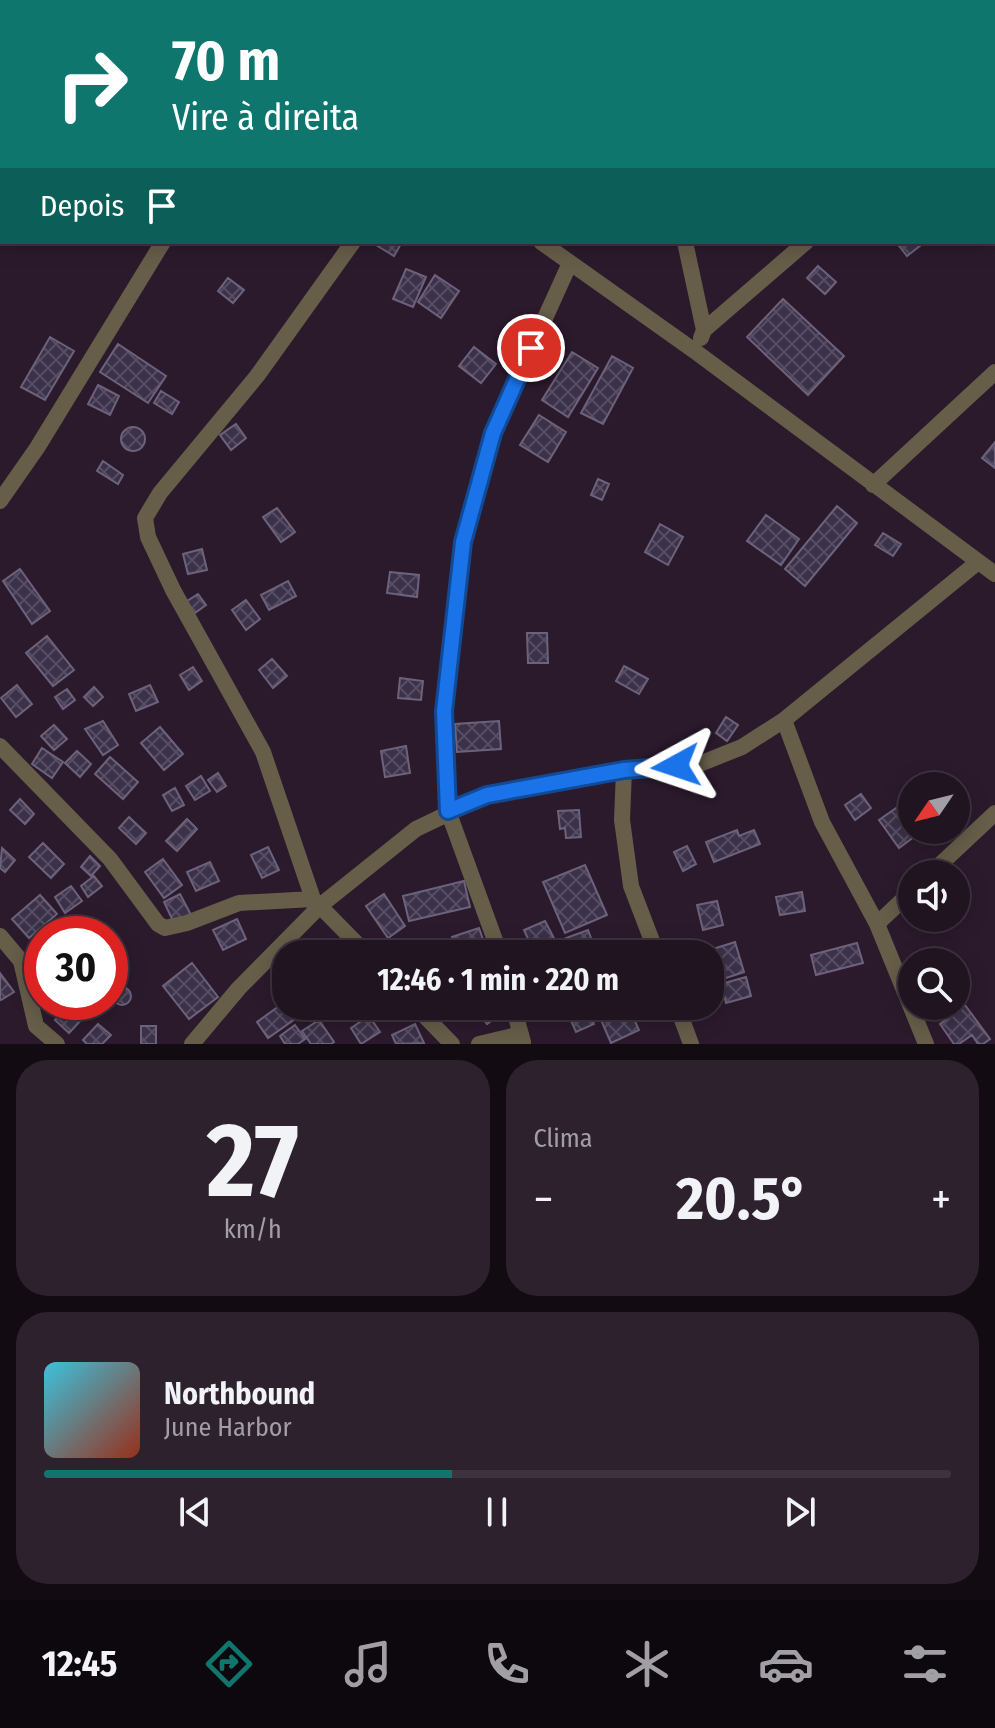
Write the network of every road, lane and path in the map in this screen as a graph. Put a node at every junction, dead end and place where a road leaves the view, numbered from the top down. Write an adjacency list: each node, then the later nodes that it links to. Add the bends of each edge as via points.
1 (162, 244): 11 (street)
2 (352, 244): 20 (street, via 145,518 148,537 173,590 263,752)
3 (544, 244): 6 (street)
4 (685, 244): 7 (street)
5 (804, 244): 7 (street)
6 (570, 263): 8 (street); 17 (street, via 493,433 463,542 444,711)
7 (704, 330): 8 (street)
8 (696, 352): 10 (street)
9 (995, 372): 10 (street)
10 (873, 485): 12 (street)
11 (0, 501)
12 (978, 562): 13 (street); 14 (street)
13 (995, 574)
14 (784, 720): 16 (street, via 742,747 702,763); 22 (street, via 822,822)
15 (0, 746): 20 (street, via 110,859 165,928 239,903)
16 (624, 770): 17 (street, via 487,795); 26 (street, via 622,820 631,886)
17 (448, 811): 20 (street); 25 (street)
18 (995, 813): 19 (street)
19 (945, 860)
20 (317, 902): 24 (street); 31 (street)
21 (898, 904): 22 (street)
22 (877, 924): 35 (street)
23 (0, 936): 30 (street, via 21,961 36,1026)
24 (354, 940)
25 (495, 940)
26 (652, 940)
27 (429, 1020): 32 (street)
28 (682, 1020): 34 (street)
29 (522, 1039): 33 (street)
30 (57, 1044)
31 (192, 1044)
32 (452, 1044)
33 (479, 1044)
34 (691, 1044)
35 (926, 1044)

